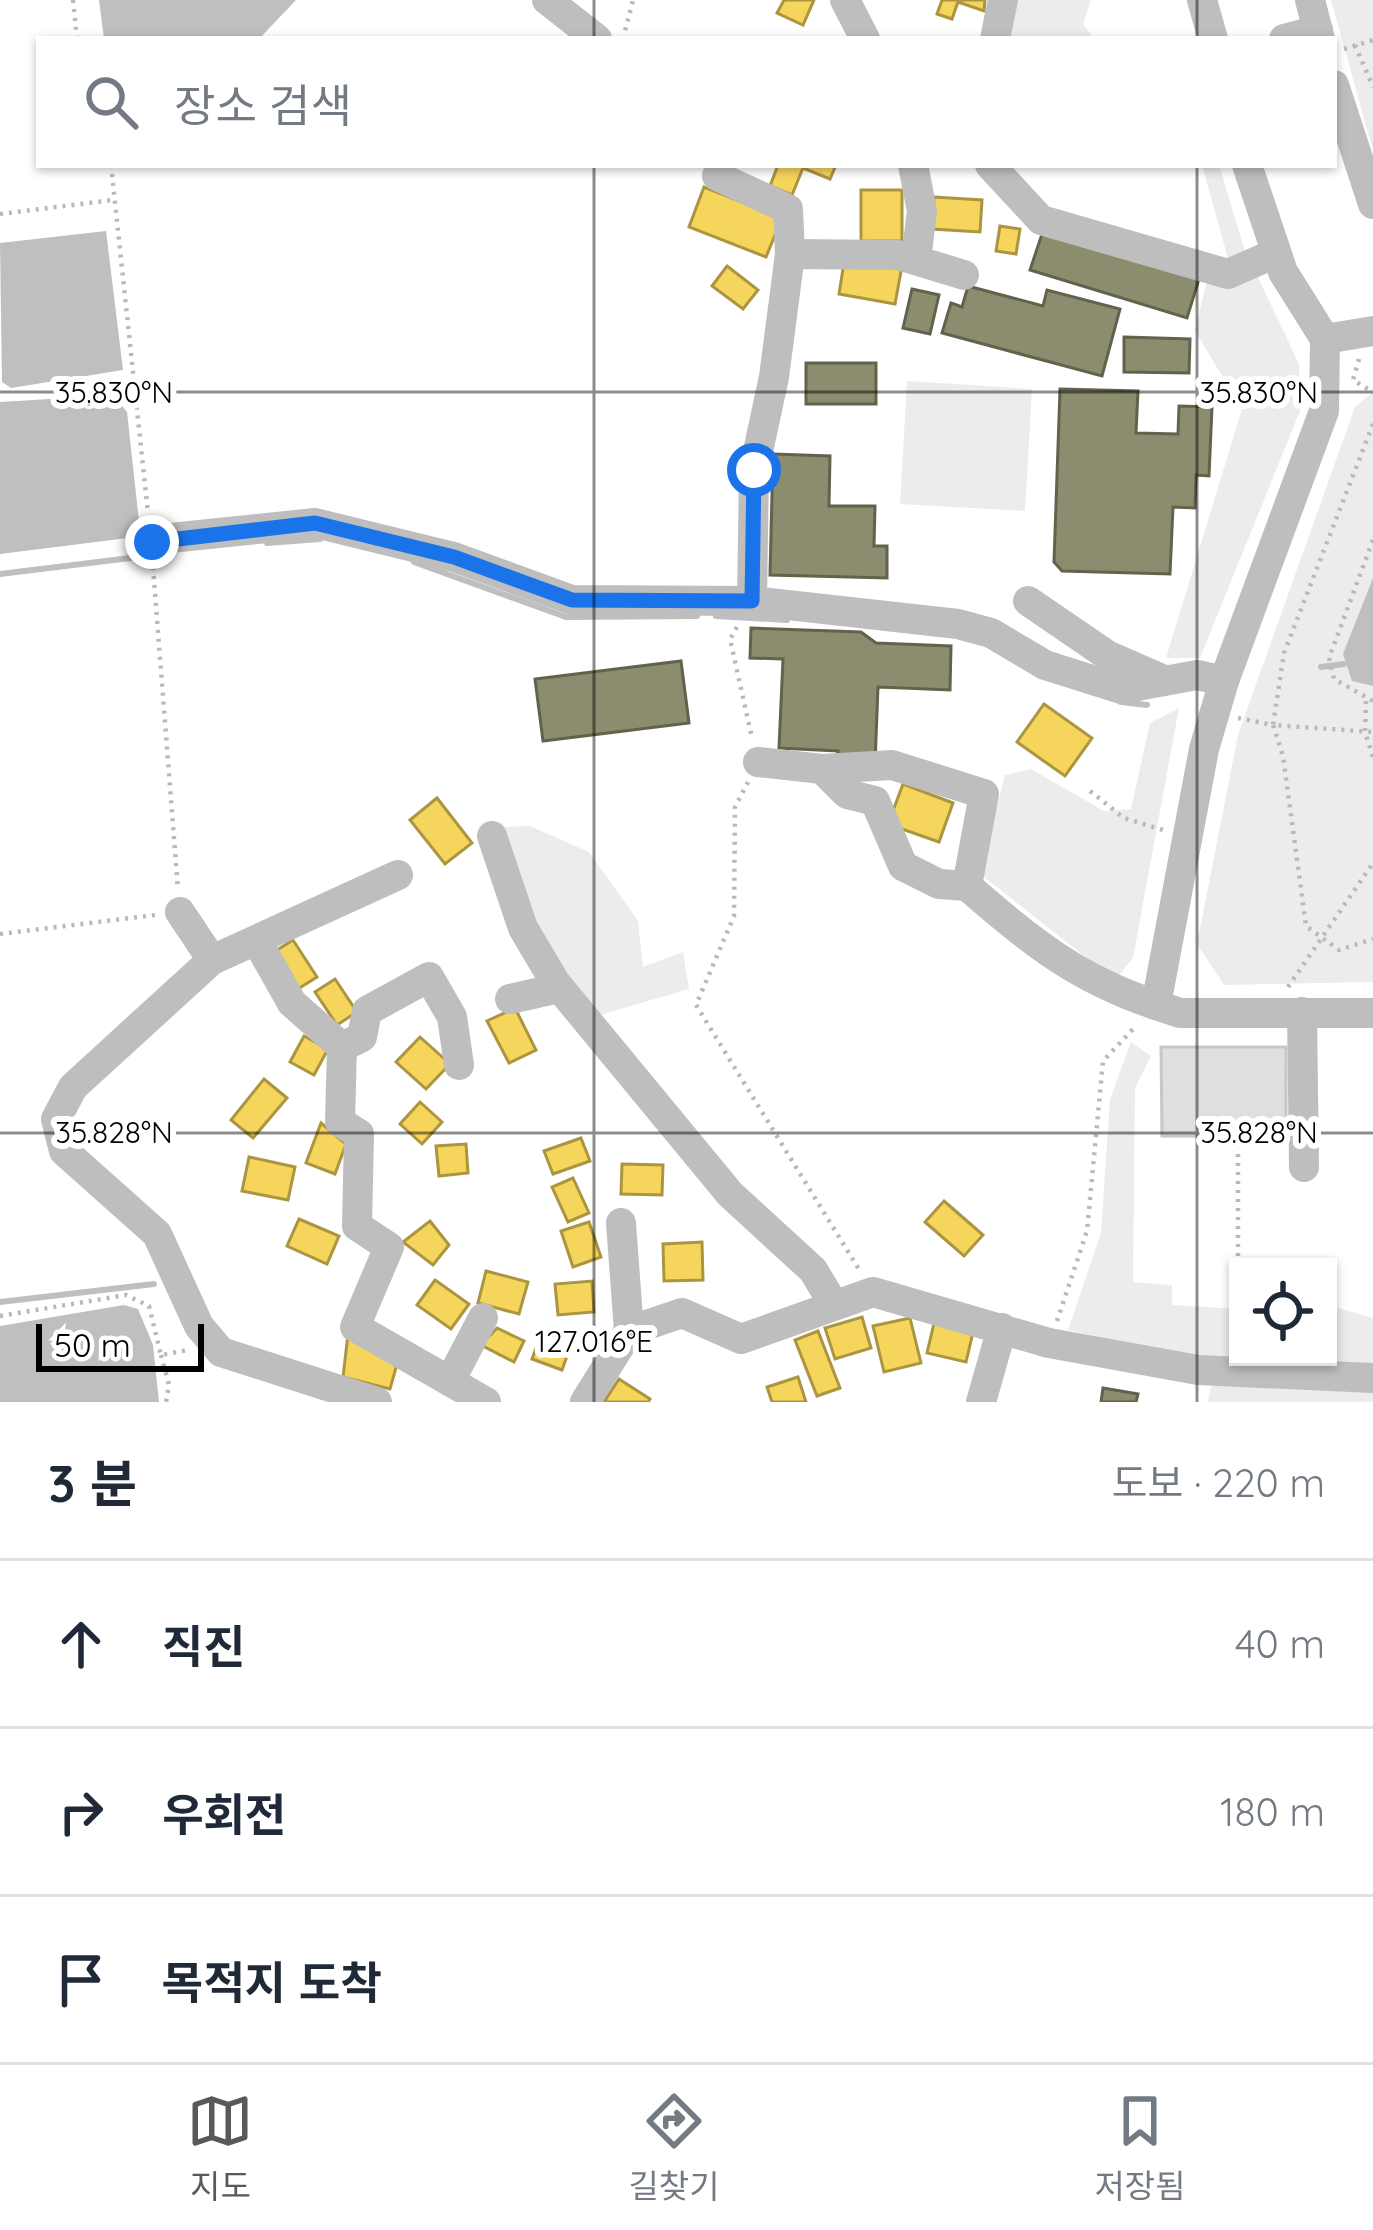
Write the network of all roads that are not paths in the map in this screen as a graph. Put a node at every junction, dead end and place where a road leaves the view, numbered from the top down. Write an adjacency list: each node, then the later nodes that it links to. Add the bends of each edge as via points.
1 (547, 0): 5 (street)
2 (845, 0): 6 (street)
3 (1003, 0): 7 (street)
4 (1202, 0): 8 (street)
5 (593, 36)
6 (863, 36)
7 (996, 36)
8 (1212, 36)
9 (1337, 95): 14 (street)
10 (720, 168): 16 (street, via 717,176 788,209)
11 (914, 168): 17 (street, via 922,211)
12 (993, 168): 15 (street, via 1041,220 1228,274)
13 (1248, 168): 15 (street)
14 (1373, 204)
15 (1276, 253): 20 (street)
16 (790, 254): 17 (street); 22 (street, via 754,470)
17 (916, 260): 18 (street)
18 (964, 275)
19 (1373, 332): 20 (street)
20 (1325, 339): 25 (street, via 1324,411)
21 (152, 555): 22 (street, via 315,523 454,557 572,600)
22 (752, 601): 24 (street, via 958,624 1121,689)
23 (1028, 601): 24 (street, via 1107,655)
24 (1164, 680): 25 (street)
25 (1224, 681): 37 (street)
26 (758, 762): 27 (street)
27 (822, 769): 30 (street, via 848,794 875,801 903,866 938,884); 30 (street, via 892,766 984,794)
28 (492, 836): 34 (street, via 523,928)
29 (398, 875): 32 (street)
30 (967, 886): 37 (street, via 1096,986)
31 (180, 913): 33 (street)
32 (258, 943): 33 (street); 39 (street, via 292,1003)
33 (212, 960): 49 (street, via 74,1087 56,1120 64,1151 158,1234 221,1352)
34 (560, 988): 35 (street); 43 (street, via 730,1194 813,1270)
35 (510, 999)
36 (1293, 1002): 37 (street, via 1180,1013); 38 (street); 41 (street)
37 (1156, 1005)
38 (1373, 1013)
39 (342, 1046): 40 (street, via 362,1036 367,1011 429,976 452,1017); 48 (street, via 340,1122 359,1134 357,1226 389,1247 355,1327)
40 (459, 1065)
41 (1304, 1167)
42 (621, 1223): 46 (street)
43 (835, 1305): 45 (street, via 873,1292); 46 (street, via 741,1339 682,1313)
44 (483, 1318): 48 (street)
45 (1002, 1328): 47 (street, via 1198,1370); 52 (street)
46 (629, 1330): 51 (street)
47 (1373, 1378)
48 (450, 1381): 50 (street)
49 (377, 1402)
50 (486, 1402)
51 (585, 1402)
52 (981, 1402)

